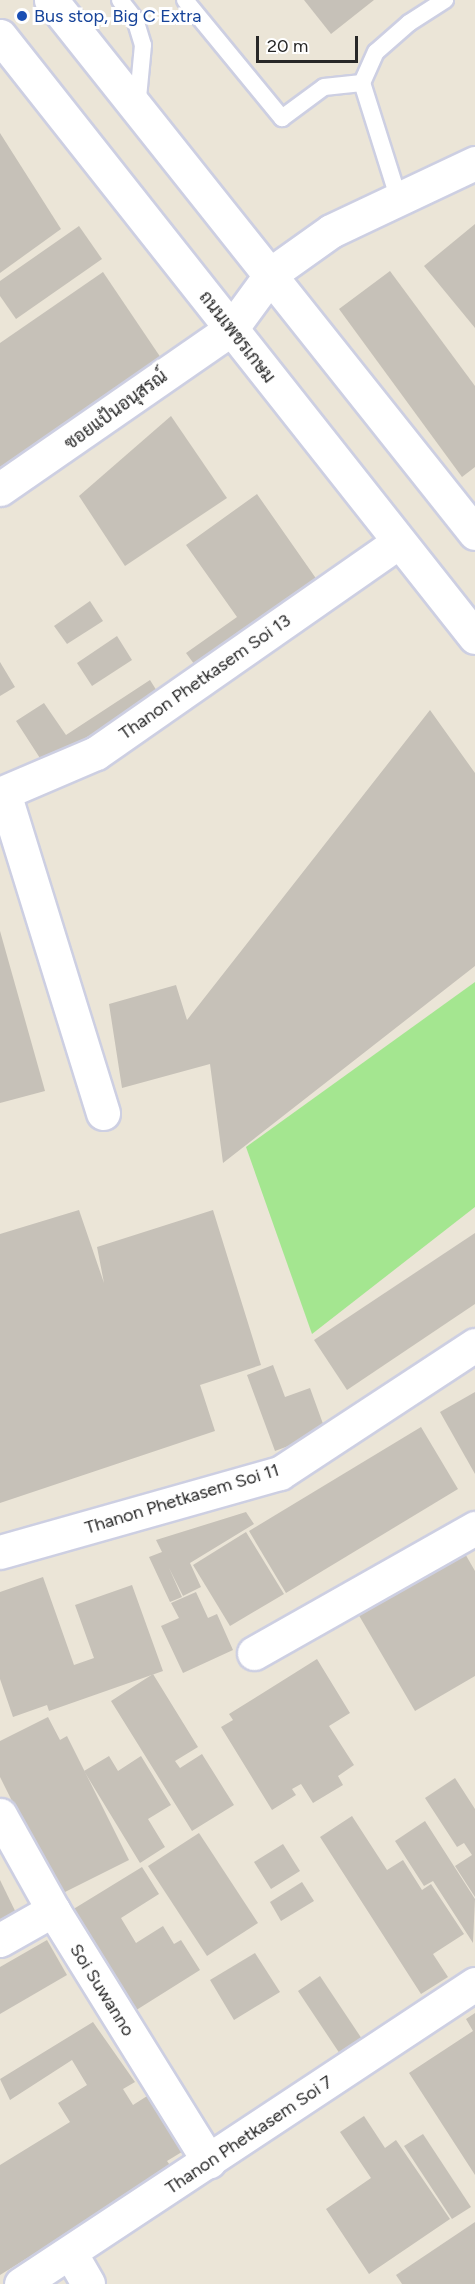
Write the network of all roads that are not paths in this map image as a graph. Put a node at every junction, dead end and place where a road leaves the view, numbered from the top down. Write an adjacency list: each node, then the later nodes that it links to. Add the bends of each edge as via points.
1 (51, 0): 7 (street)
2 (120, 0): 7 (lane, via 135,19 143,45)
3 (185, 0): 6 (lane, via 282,118 324,87)
4 (445, 0): 6 (lane, via 409,23 376,52)
5 (2, 42): 11 (street, ถนนเพชรเกษม)
6 (362, 83): 9 (lane)
7 (137, 108): 10 (street)
8 (475, 163): 9 (street, ซอยแป้นอนุสรณ์)
9 (399, 200): 10 (street, ซอยแป้นอนุสรณ์, via 331,231)
10 (272, 273): 11 (street, ซอยแป้นอนุสรณ์); 13 (street)
11 (231, 328): 12 (street, ซอยแป้นอนุสรณ์); 14 (street, ถนนเพชรเกษม)
12 (0, 489)
13 (475, 533)
14 (399, 542): 15 (street, ถนนเพชรเกษม); 16 (street, Thanon Phetkasem Soi 13, via 96,753)
15 (475, 637)
16 (2, 794): 17 (street)
17 (103, 1113)
18 (475, 1345): 20 (street, Thanon Phetkasem Soi 11, via 280,1473)
19 (475, 1528): 21 (street)
20 (0, 1552)
21 (254, 1653)
22 (0, 1815): 23 (street, Soi Suwanno)
23 (52, 1910): 24 (street); 26 (street, Soi Suwanno)
24 (0, 1940)
25 (475, 1984): 26 (street, Thanon Phetkasem Soi 7)
26 (208, 2162): 27 (street, Thanon Phetkasem Soi 7)
27 (71, 2254): 28 (street, Thanon Phetkasem Soi 7); 29 (street)
28 (21, 2284)
29 (88, 2284)

